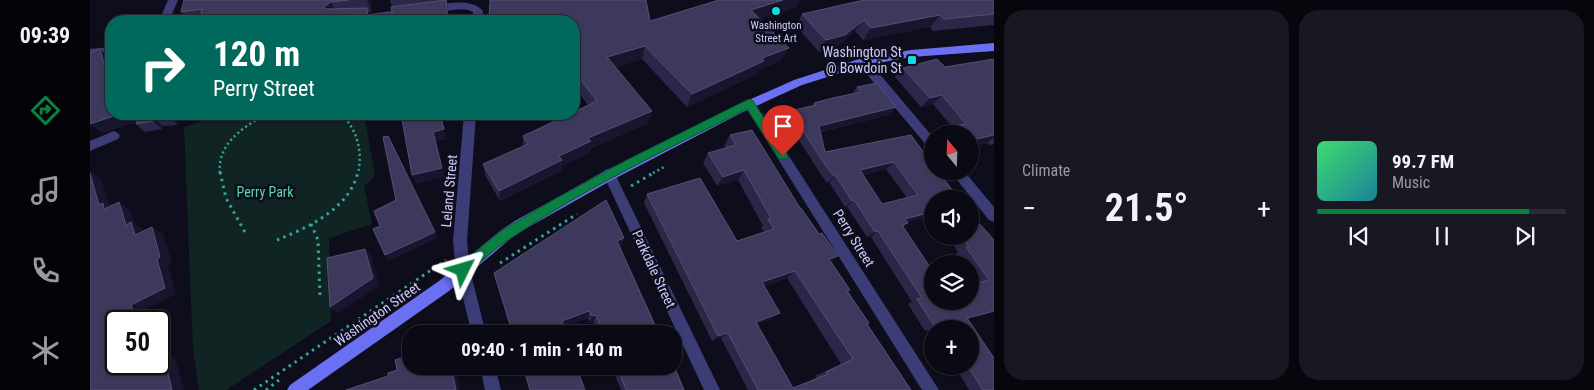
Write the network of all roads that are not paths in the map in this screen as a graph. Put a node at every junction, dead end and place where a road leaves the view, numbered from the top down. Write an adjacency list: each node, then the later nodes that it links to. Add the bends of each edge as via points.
1 (173, 0): 2 (street)
2 (167, 15)
3 (384, 15): 4 (street, via 462,5 472,6)
4 (478, 15)
5 (994, 47): 8 (main road, Washington Street, via 924,51)
6 (105, 52): 7 (street)
7 (90, 53)
8 (863, 62): 9 (main road, Washington Street, via 795,83); 11 (street)
9 (749, 103): 14 (main road, Washington Street); 23 (street, Perry Street)
10 (470, 120): 17 (street, Leland Street, via 460,241)
11 (924, 134)
12 (114, 136): 13 (street)
13 (90, 146)
14 (609, 174): 17 (main road, Washington Street, via 505,235); 22 (street, Parkdale Street)
15 (964, 180): 16 (street)
16 (994, 216)
17 (463, 270): 18 (street, Leland Street); 20 (main road, Washington Street)
18 (477, 325)
19 (489, 375): 21 (street)
20 (295, 390)
21 (493, 390)
22 (712, 390)
23 (931, 390)

